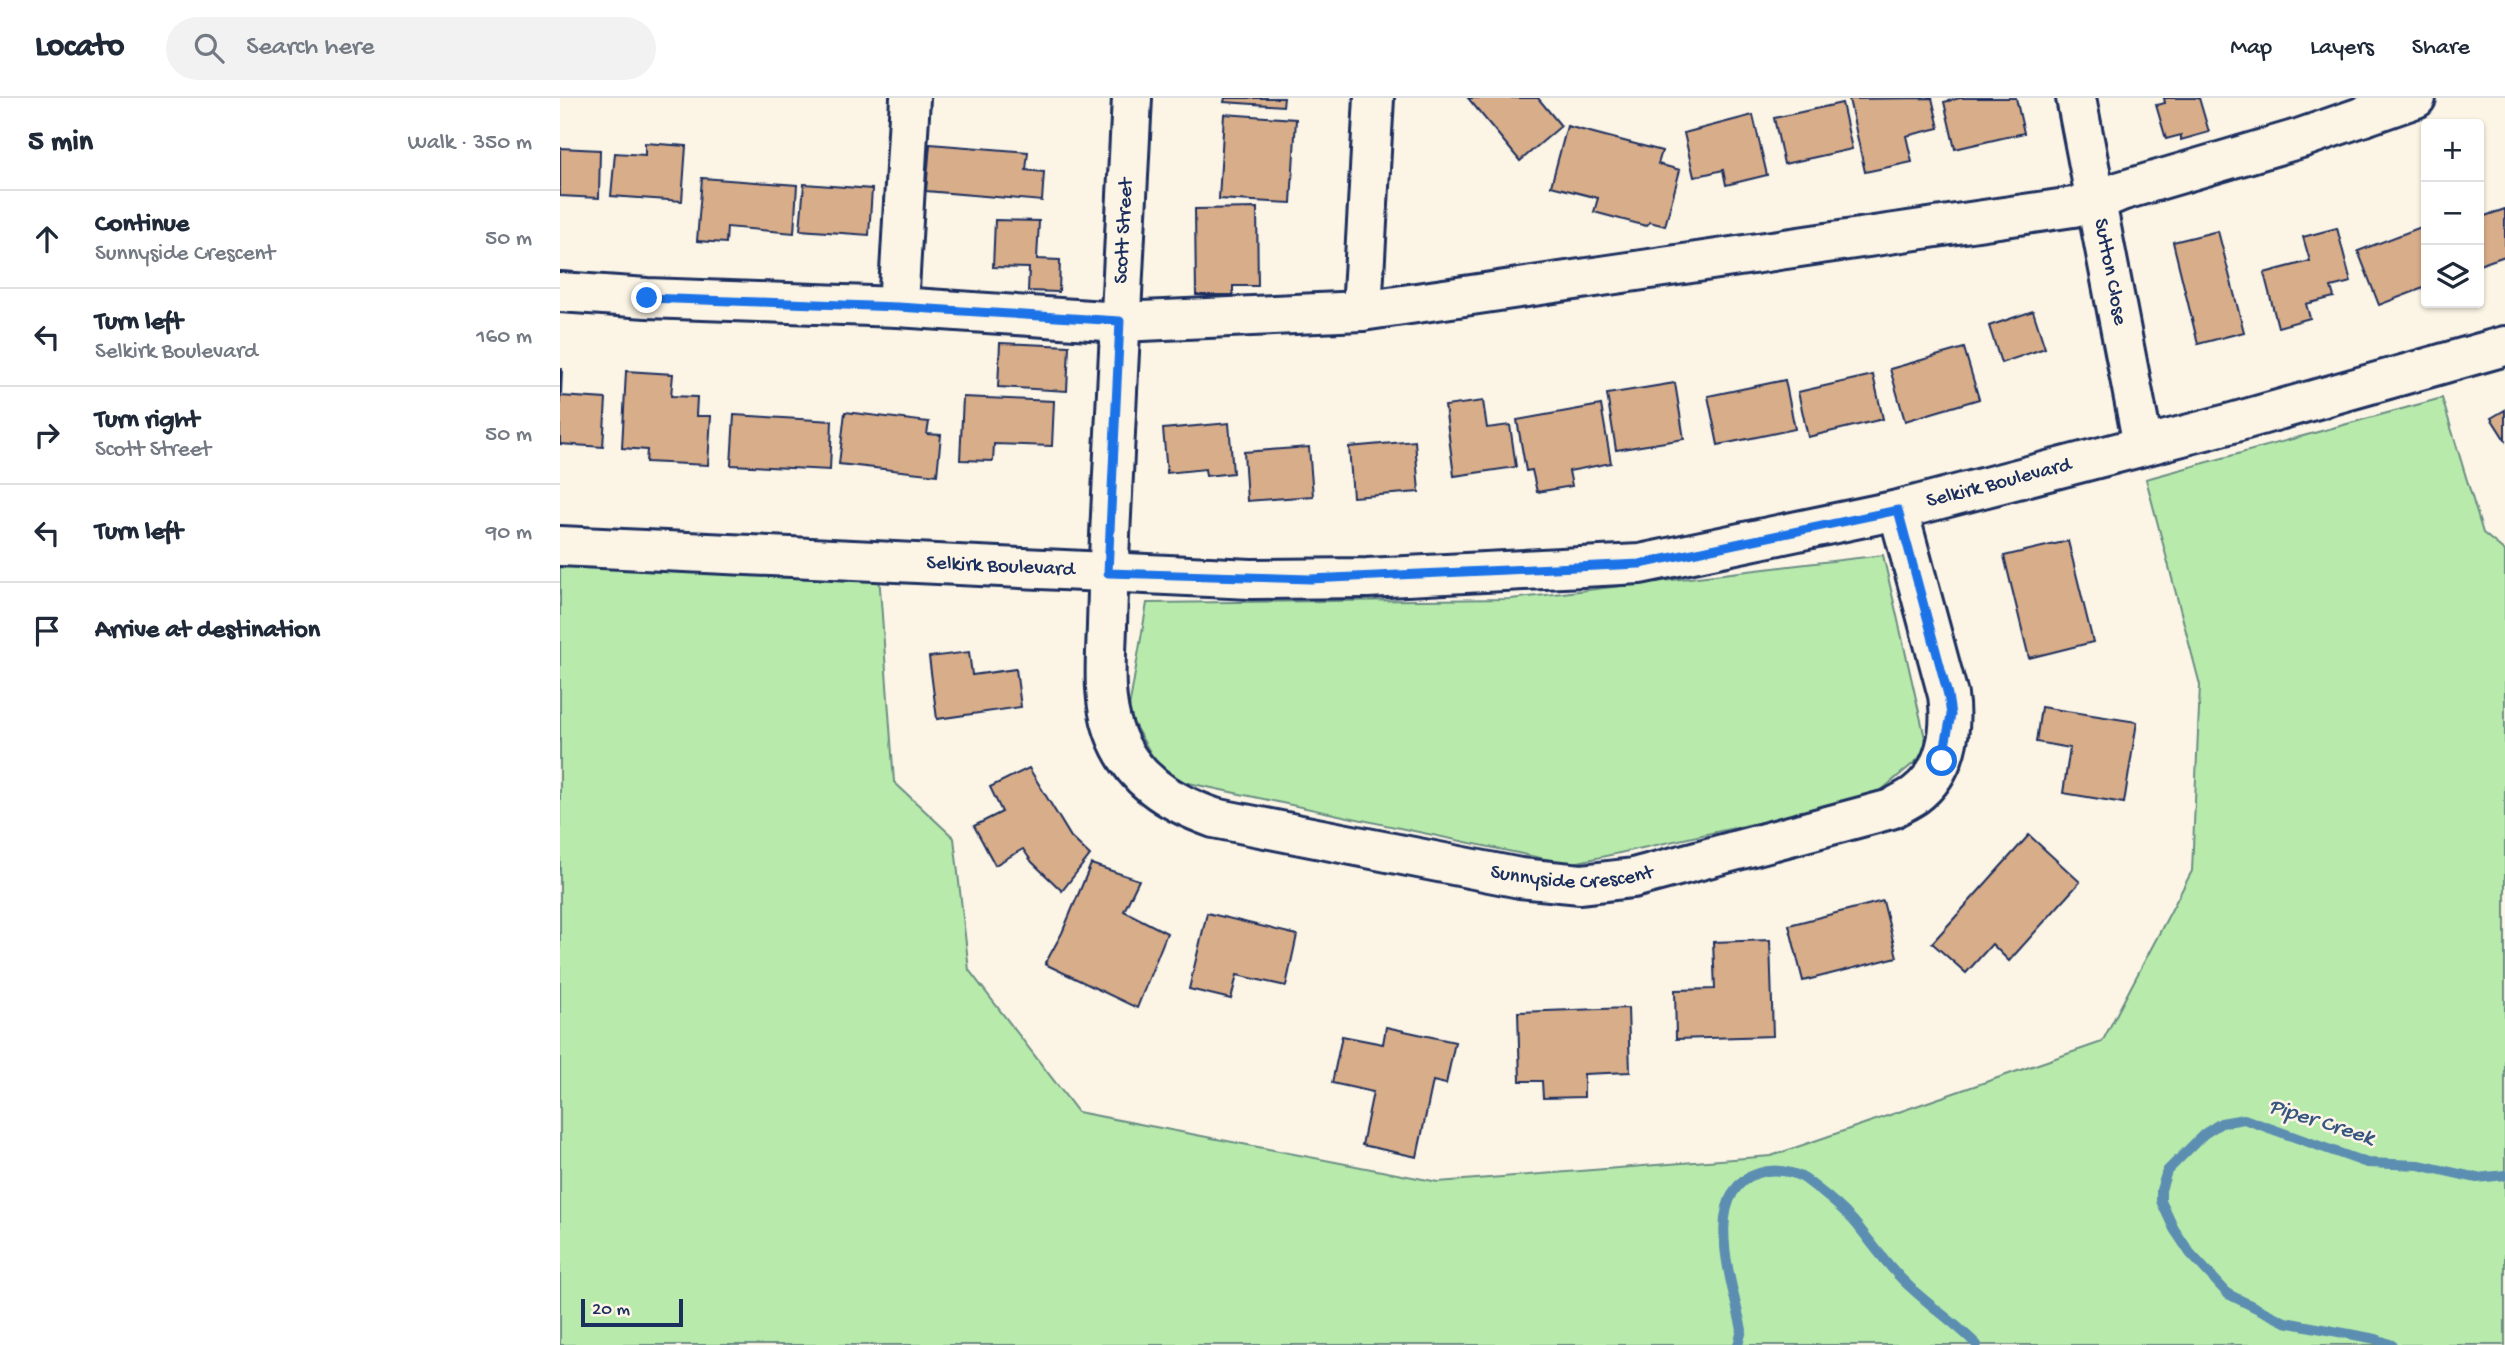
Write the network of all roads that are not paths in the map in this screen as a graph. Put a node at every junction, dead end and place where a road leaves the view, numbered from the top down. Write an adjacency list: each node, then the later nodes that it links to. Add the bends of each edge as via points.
1 (910, 98): 10 (street)
2 (1116, 98): 3 (street)
3 (1132, 98): 12 (street, Scott Street)
4 (1374, 98): 11 (street)
5 (2076, 98): 8 (street, Sutton Close)
6 (2416, 98): 7 (street)
7 (2330, 113): 8 (street)
8 (2095, 202): 11 (street); 14 (street, Sutton Close)
9 (560, 292): 10 (street)
10 (898, 307): 12 (street)
11 (1362, 311): 12 (street)
12 (1120, 321): 17 (street, Scott Street)
13 (2505, 346): 14 (street, Selkirk Boulevard)
14 (2143, 445): 15 (street, Selkirk Boulevard)
15 (1898, 510): 17 (street, Selkirk Boulevard, via 1640,564 1310,579); 17 (street, Sunnyside Crescent, via 1951,715 1942,761 1930,780 1891,808 1608,883 1520,878 1214,818 1161,794 1125,754 1114,731 1105,674)
16 (560, 546): 17 (street, Selkirk Boulevard)
17 (1108, 573)

